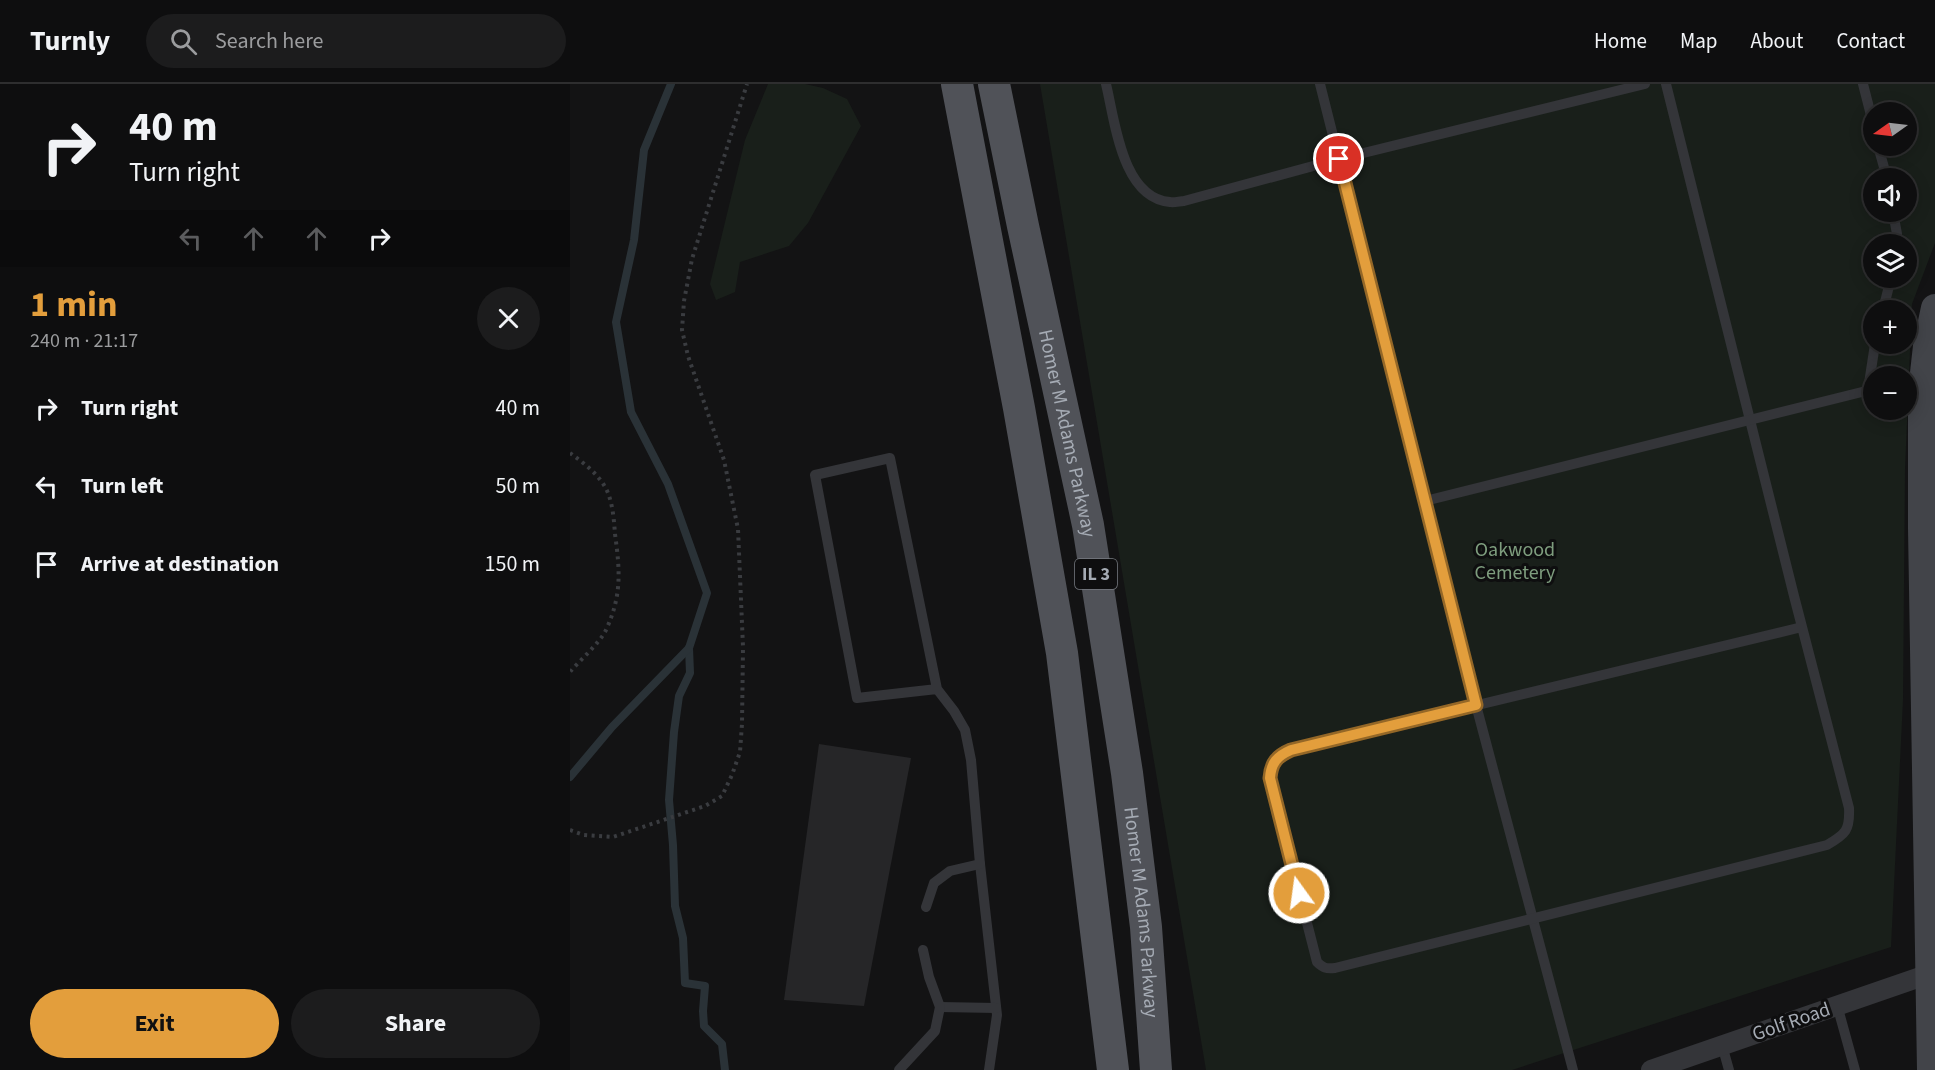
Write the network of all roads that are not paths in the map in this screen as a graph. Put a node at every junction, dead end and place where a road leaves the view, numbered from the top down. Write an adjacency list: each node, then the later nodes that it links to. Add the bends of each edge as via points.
1 (957, 84): 29 (main road, Homer M Adams Parkway / IL 3, via 1062,652)
2 (994, 84): 30 (main road, Homer M Adams Parkway / IL 3, via 1090,537 1142,891)
3 (1106, 84): 9 (lane, via 1132,178 1157,198 1184,201)
4 (1320, 84): 9 (lane)
5 (1645, 84): 9 (lane)
6 (1666, 84): 12 (lane)
7 (1863, 84): 8 (lane)
8 (1868, 102)
9 (1339, 159): 13 (lane)
10 (1935, 308): 14 (street, via 1919,377)
11 (1863, 391): 12 (lane)
12 (1750, 419): 13 (lane); 15 (lane)
13 (1425, 501): 17 (lane)
14 (1929, 527): 22 (street)
15 (1802, 627): 17 (lane); 20 (lane, via 1849,808 1850,823 1845,833 1827,845)
16 (937, 689): 16 (lane, via 857,698 815,475 890,458); 18 (lane, via 964,730 971,760)
17 (1476, 705): 20 (lane); 20 (lane, via 1291,750 1275,760 1270,778 1317,962 1327,969 1335,968)
18 (980, 864): 19 (lane, via 950,871 934,883); 25 (lane)
19 (926, 907)
20 (1533, 918): 31 (lane)
21 (923, 950): 24 (lane)
22 (1933, 973): 23 (street, Golf Road); 35 (street)
23 (1837, 1005): 26 (street, Golf Road); 34 (lane)
24 (940, 1007): 25 (lane); 27 (lane, via 935,1031)
25 (996, 1008): 28 (lane)
26 (1722, 1045): 32 (street, Golf Road); 33 (lane)
27 (899, 1070)
28 (989, 1070)
29 (1113, 1070)
30 (1156, 1070)
31 (1573, 1070)
32 (1651, 1070)
33 (1730, 1070)
34 (1855, 1070)
35 (1931, 1070)

